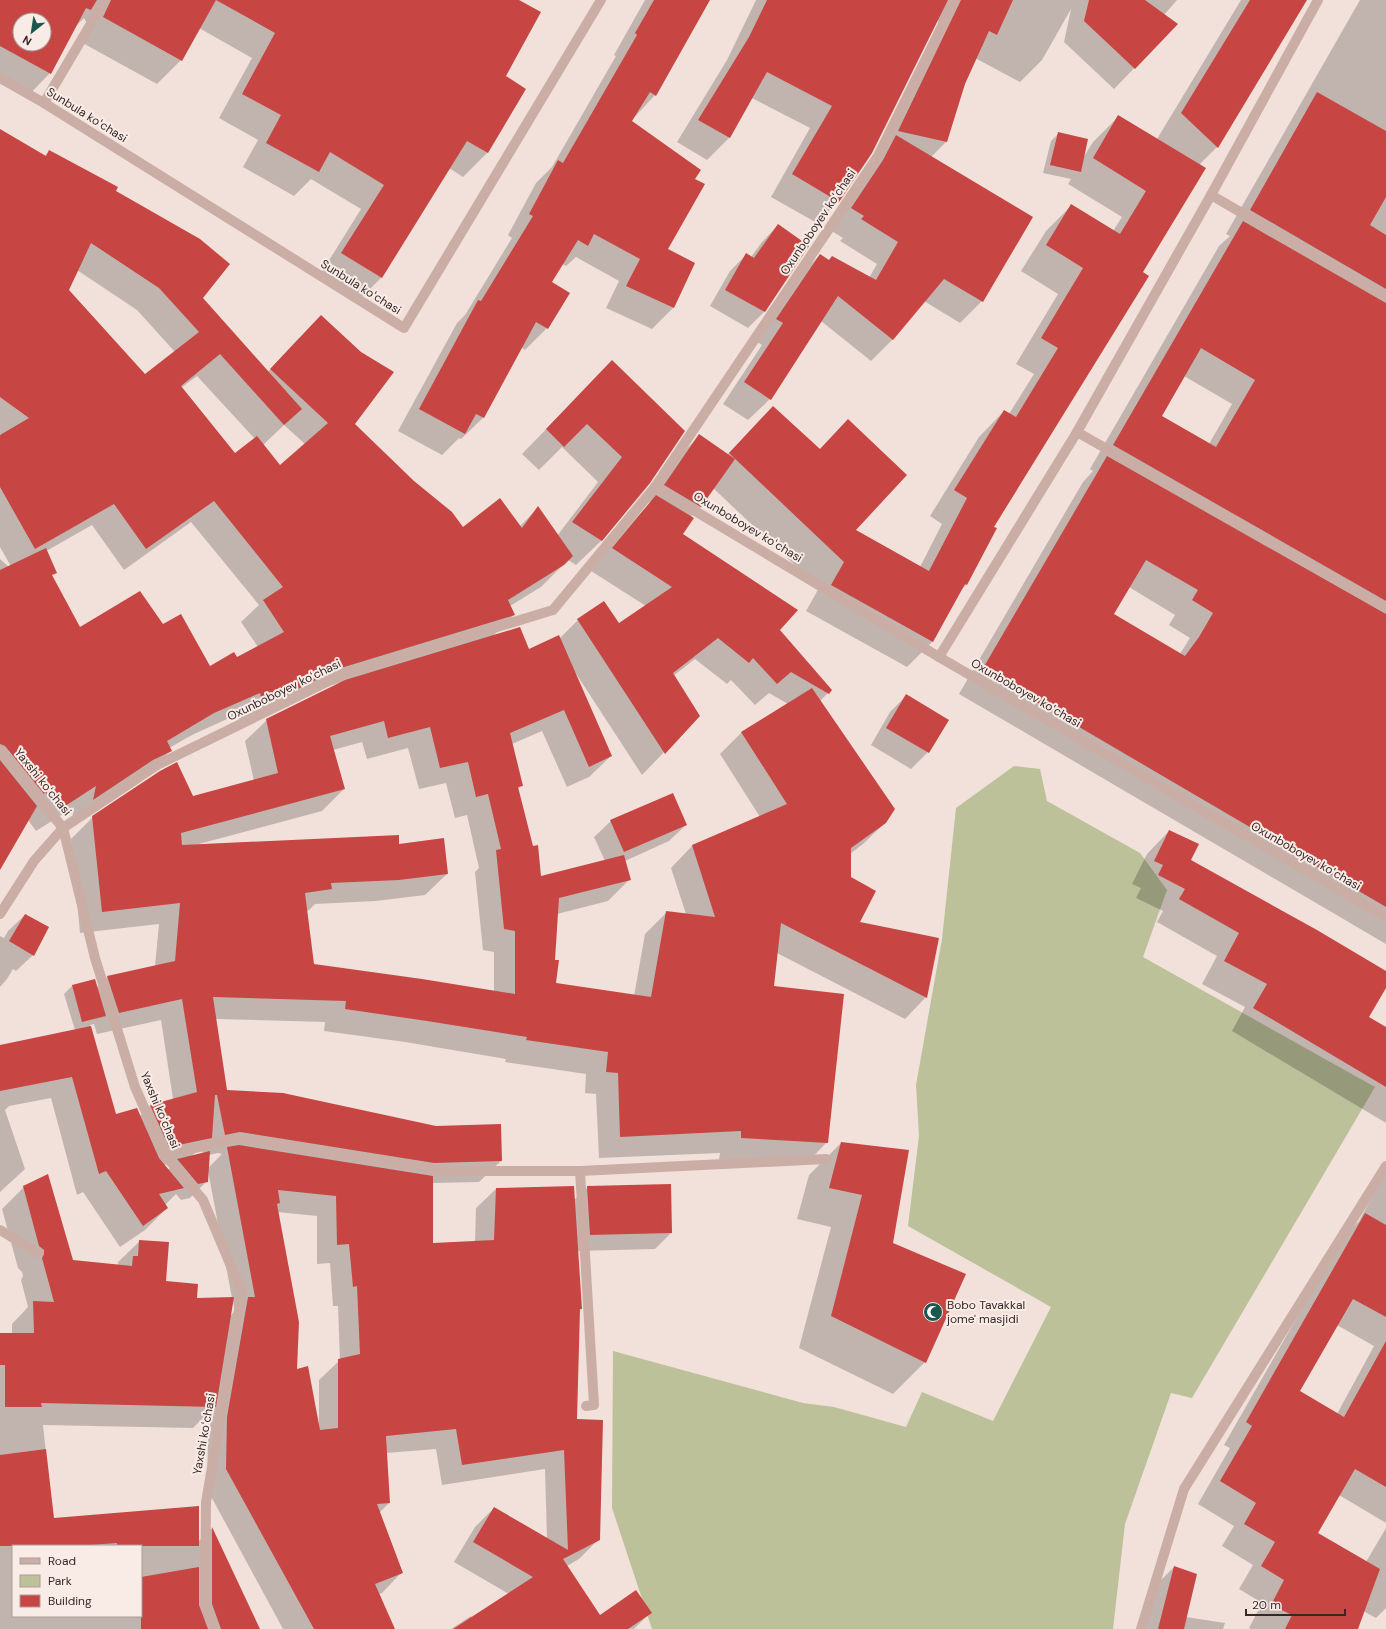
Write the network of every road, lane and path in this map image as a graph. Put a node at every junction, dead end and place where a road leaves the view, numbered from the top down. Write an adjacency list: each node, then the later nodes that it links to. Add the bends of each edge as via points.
1 (105, 0): 6 (street)
2 (601, 0): 6 (street, Sunbula koʻchasi, via 404,328)
3 (955, 0): 10 (street, Oxunboboyev koʻchasi, via 878,156)
4 (1318, 0): 7 (street)
5 (0, 78): 6 (street, Sunbula koʻchasi)
6 (44, 103)
7 (1211, 195): 8 (street); 9 (street)
8 (1386, 297)
9 (1077, 432): 11 (street); 12 (street)
10 (655, 487): 12 (street, Oxunboboyev koʻchasi); 14 (street, Oxunboboyev koʻchasi, via 553,610 343,674 158,765)
11 (1386, 608)
12 (938, 657): 16 (street, Oxunboboyev koʻchasi)
13 (0, 750): 14 (street, Yaxshi koʻchasi)
14 (63, 828): 15 (street, Oxunboboyev koʻchasi, via 34,861); 17 (street, Yaxshi koʻchasi, via 95,958 135,1087)
15 (0, 914)
16 (1386, 917)
17 (165, 1155): 20 (street, via 239,1138 445,1171); 24 (street, Yaxshi koʻchasi, via 203,1200 242,1292 206,1502 206,1605)
18 (826, 1159): 20 (street)
19 (1386, 1166): 25 (street, via 1184,1489)
20 (580, 1171): 23 (street, via 594,1405)
21 (0, 1230): 22 (street)
22 (38, 1253)
23 (586, 1406)
24 (215, 1629)
25 (1141, 1629)

